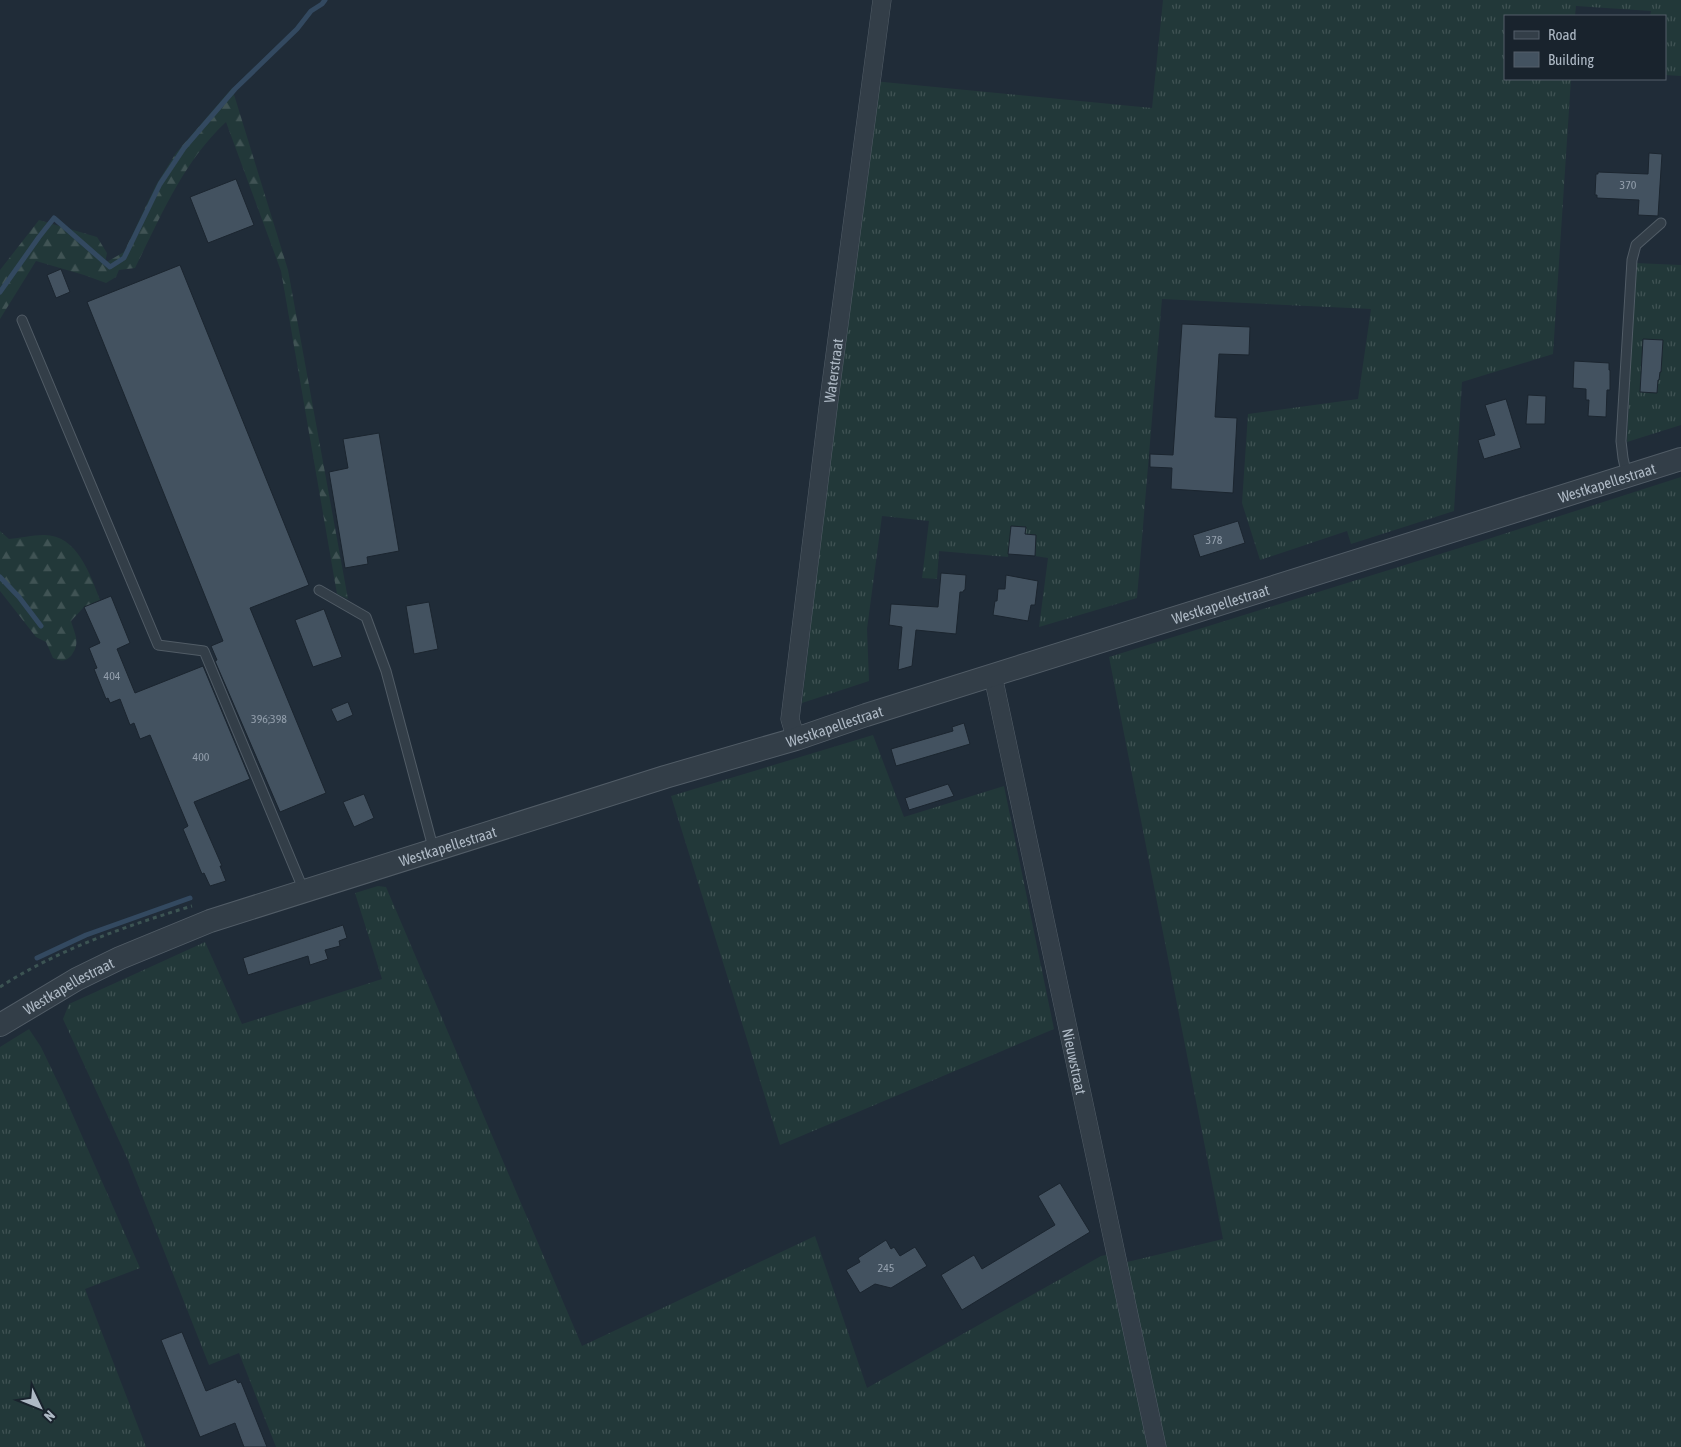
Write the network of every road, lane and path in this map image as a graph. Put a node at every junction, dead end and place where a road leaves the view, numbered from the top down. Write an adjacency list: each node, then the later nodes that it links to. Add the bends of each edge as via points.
1 (882, 0): 8 (street, Waterstraat, via 790,719)
2 (1660, 223): 5 (lane, via 1636,245 1632,260 1621,441)
3 (22, 320): 10 (lane, via 158,645 204,651)
4 (1681, 458): 5 (street, Westkapellestraat)
5 (1627, 476): 7 (street, Westkapellestraat)
6 (319, 590): 9 (lane, via 366,617 386,671)
7 (993, 676): 8 (street, Westkapellestraat); 12 (street, Nieuwstraat)
8 (796, 739): 9 (street, Westkapellestraat)
9 (434, 851): 10 (street, Westkapellestraat)
10 (304, 891): 11 (street, Westkapellestraat, via 210,921 120,958 77,979)
11 (0, 1025)
12 (1157, 1447)

